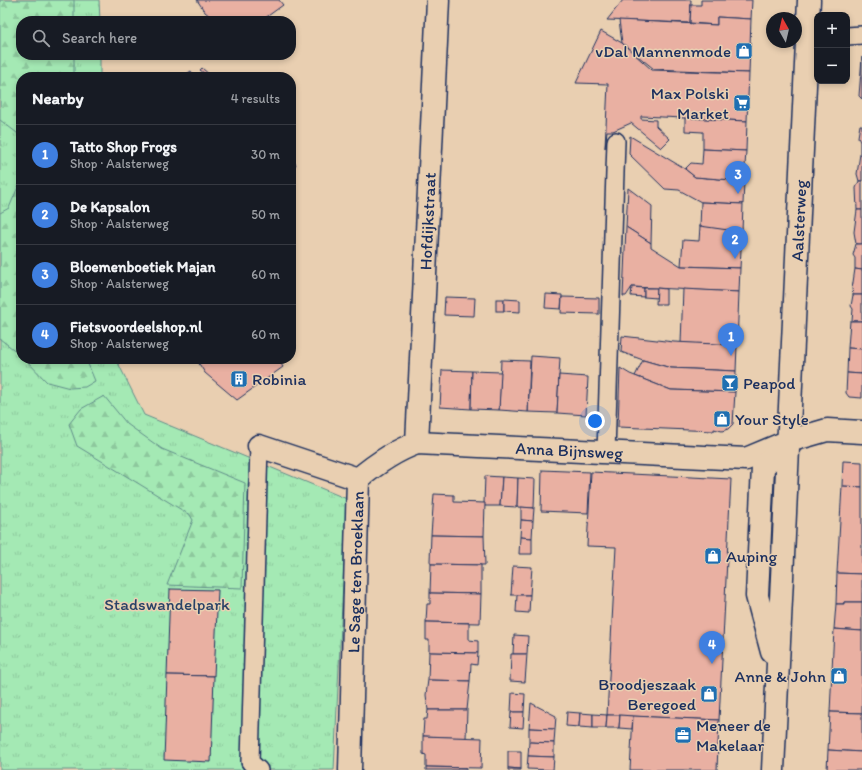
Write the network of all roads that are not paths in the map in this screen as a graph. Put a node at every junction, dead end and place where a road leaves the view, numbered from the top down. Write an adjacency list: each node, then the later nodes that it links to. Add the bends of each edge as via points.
1 (438, 0): 9 (street, Hofdijkstraat)
2 (809, 0): 5 (street, Aalsterweg)
3 (862, 35): 4 (lane)
4 (850, 36)
5 (812, 41): 8 (street, Aalsterweg)
6 (616, 141): 11 (lane)
7 (862, 432): 8 (street, Anna Bijnsweg, via 827,430)
8 (789, 441): 11 (street, Anna Bijnsweg, via 746,459); 15 (street, via 763,468 758,596 778,674)
9 (417, 443): 11 (street, Anna Bijnsweg); 12 (street, Anna Bijnsweg, via 402,448 380,461)
10 (259, 446): 12 (street, Le Sage ten Broeklaan); 13 (lane, via 250,762)
11 (606, 452)
12 (358, 479): 14 (street, Le Sage ten Broeklaan)
13 (259, 770)
14 (350, 770)
15 (773, 770)

